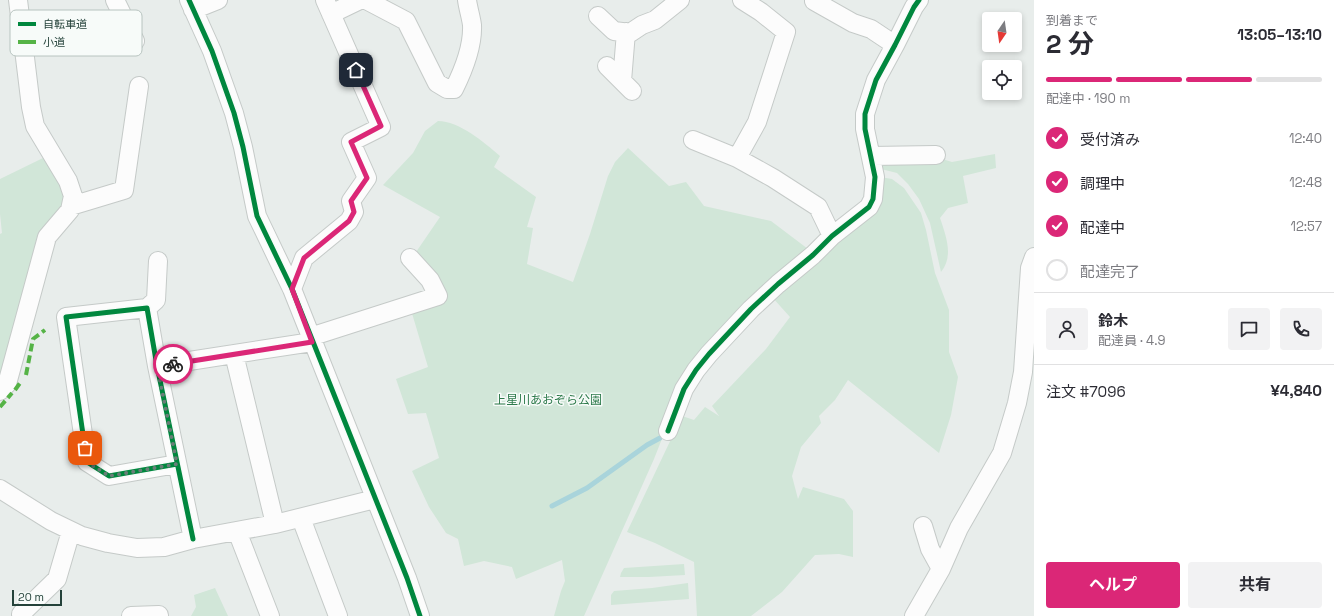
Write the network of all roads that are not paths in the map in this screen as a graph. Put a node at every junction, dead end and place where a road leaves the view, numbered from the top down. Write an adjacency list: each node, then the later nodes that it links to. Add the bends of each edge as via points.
1 (18, 0): 13 (street)
2 (116, 0): 14 (street)
3 (218, 0): 11 (street)
4 (360, 0): 12 (street)
5 (366, 0): 6 (street, via 406,21 437,83 454,89 464,69 470,44 472,25)
6 (467, 0)
7 (680, 0): 16 (street, via 654,20 630,33)
8 (742, 0): 23 (street, via 786,32 757,122)
9 (919, 0): 17 (street)
10 (814, 1): 17 (street, via 853,23 871,29)
11 (191, 5): 30 (street, via 212,50 234,113 257,216)
12 (328, 7): 30 (street, via 381,126 351,142 367,178 351,201 354,212 349,221 304,258)
13 (19, 10)
14 (121, 10)
15 (598, 16): 16 (street, via 614,31)
16 (626, 32): 19 (street, via 627,86)
17 (895, 45): 24 (street, via 876,80 865,114 865,130)
18 (25, 56): 25 (street, via 35,126 68,181 73,196)
19 (607, 66)
20 (138, 86): 25 (street, via 124,190)
21 (693, 140): 23 (street)
22 (936, 155): 24 (street)
23 (737, 158): 26 (street, via 818,207)
24 (875, 166): 26 (street, via 875,188 869,207)
25 (71, 206): 35 (street, via 47,237 7,384)
26 (832, 236): 37 (street, via 751,309 709,354 684,389)
27 (1034, 257): 36 (street, via 1030,268 1023,372)
28 (410, 258): 32 (street, via 430,280 438,296)
29 (158, 261): 31 (street, via 156,300)
30 (292, 289): 32 (street)
31 (147, 308): 34 (street); 38 (street, via 66,318 87,462 109,476)
32 (311, 340): 33 (street); 40 (street)
33 (234, 354): 34 (street); 42 (street)
34 (157, 366): 38 (street)
35 (0, 391)
36 (1026, 393): 47 (street, via 1002,453 959,528)
37 (668, 431)
38 (177, 464): 46 (street)
39 (0, 489): 44 (street, via 50,521)
40 (375, 500): 41 (street); 53 (street)
41 (301, 518): 42 (street); 52 (street)
42 (275, 524): 45 (street)
43 (923, 526): 47 (street, via 930,549)
44 (71, 531): 46 (street, via 108,543 137,548 164,547); 48 (street, via 57,579 21,614)
45 (236, 531): 46 (street); 51 (street)
46 (193, 539)
47 (941, 569): 54 (street)
48 (23, 616)
49 (131, 616): 50 (street)
50 (150, 616)
51 (270, 616)
52 (338, 616)
53 (420, 616)
54 (914, 616)

